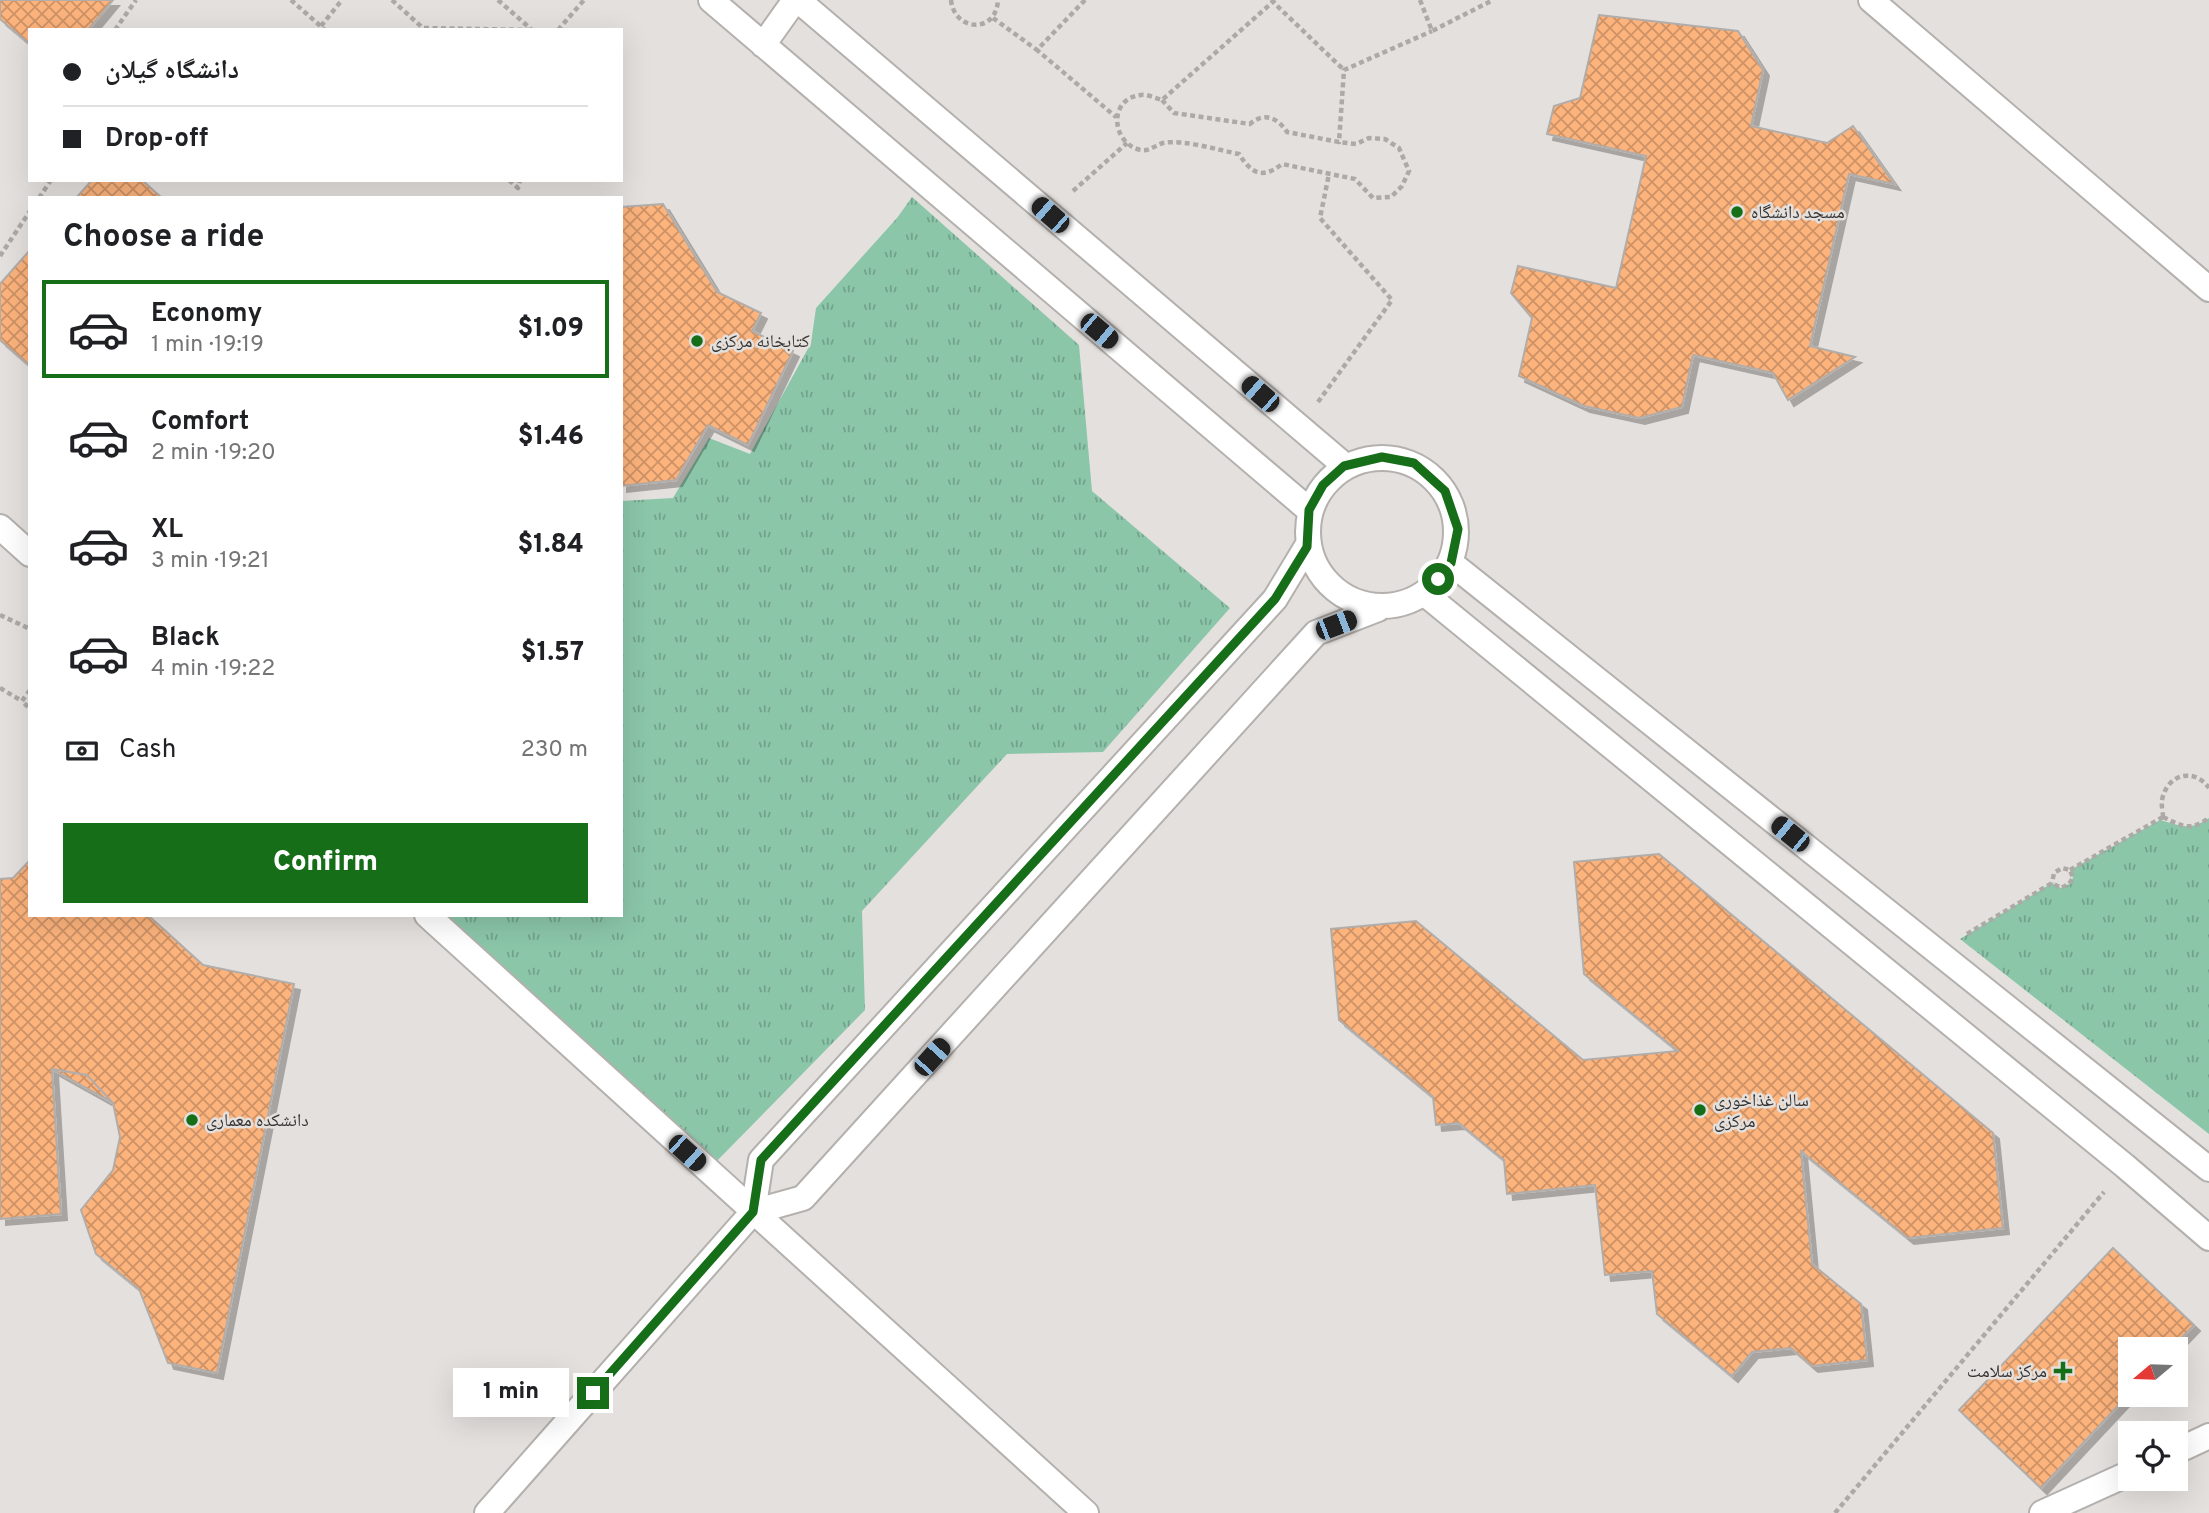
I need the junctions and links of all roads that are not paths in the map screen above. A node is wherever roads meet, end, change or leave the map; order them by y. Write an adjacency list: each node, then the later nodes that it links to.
1 (711, 0): 4 (lane)
2 (797, 0): 4 (lane); 6 (lane)
3 (1871, 0): 5 (lane)
4 (763, 46): 7 (lane)
5 (2209, 289)
6 (1344, 466): 7 (lane); 11 (lane)
7 (1309, 510): 9 (lane)
8 (0, 527): 10 (lane)
9 (1307, 547): 13 (lane); 16 (lane)
10 (28, 552)
11 (1451, 563): 12 (lane); 15 (lane)
12 (1426, 594): 13 (lane); 17 (lane)
13 (1378, 609): 16 (lane)
14 (429, 917): 16 (lane)
15 (2209, 1169)
16 (753, 1212): 21 (lane); 22 (lane)
17 (2209, 1238)
18 (2209, 1436): 19 (lane)
19 (2188, 1446)
20 (2118, 1478): 23 (lane)
21 (487, 1513)
22 (1086, 1513)
23 (2042, 1513)

